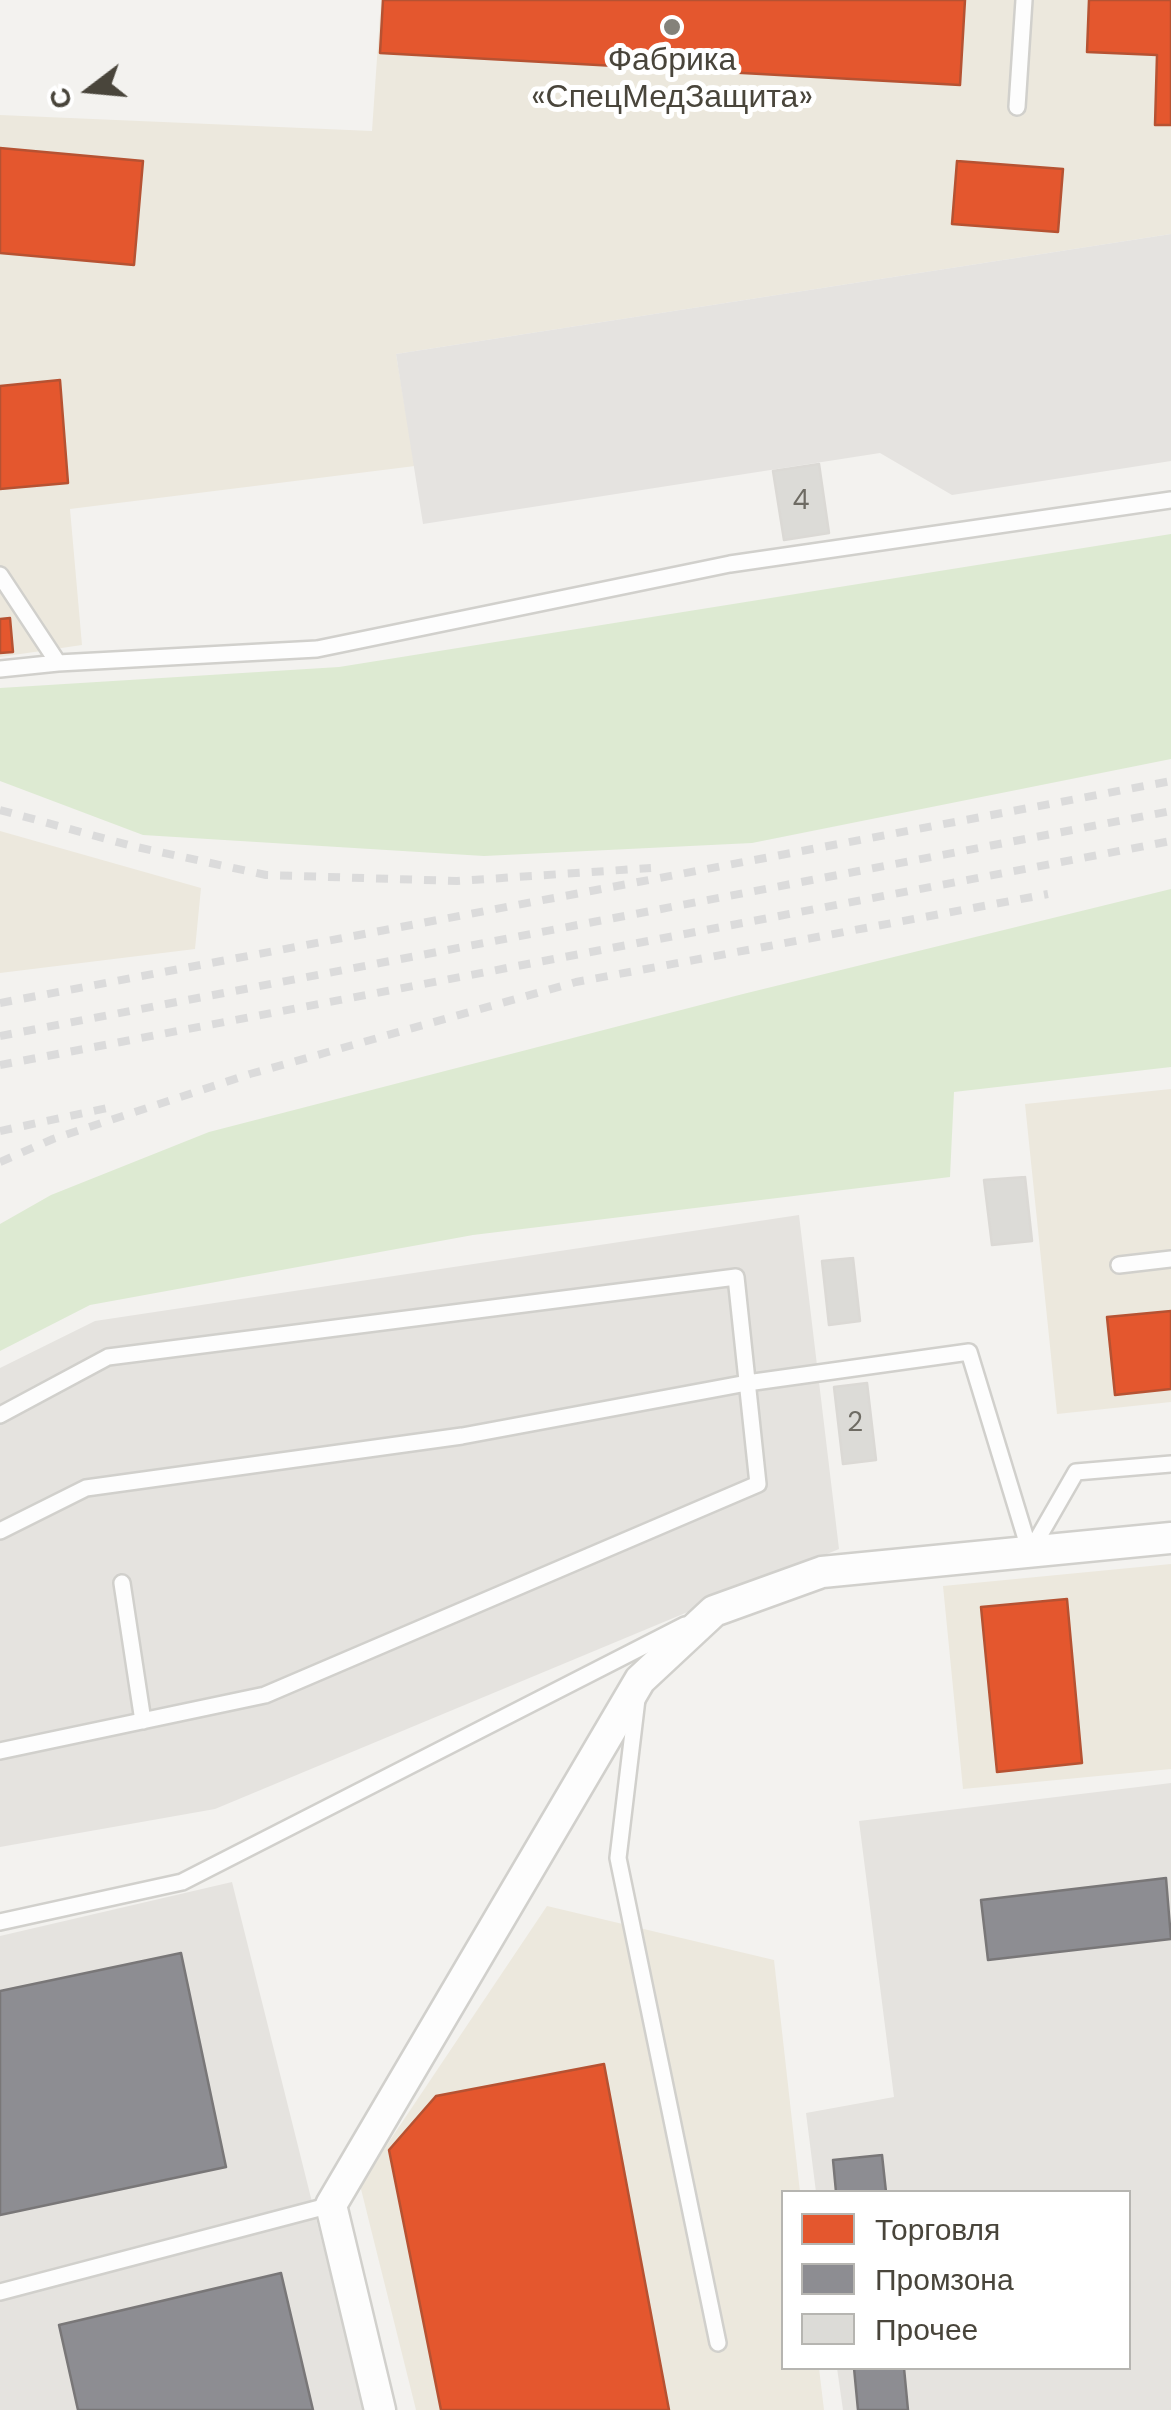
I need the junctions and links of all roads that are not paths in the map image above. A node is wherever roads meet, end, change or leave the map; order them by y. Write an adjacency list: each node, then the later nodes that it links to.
1 (1024, 0): 2 (lane)
2 (1017, 107)
3 (1171, 500): 5 (lane)
4 (0, 575): 5 (lane)
5 (58, 663): 6 (lane)
6 (0, 669)
7 (1171, 1260): 8 (lane)
8 (1119, 1265)
9 (747, 1383): 10 (lane); 12 (lane); 14 (lane); 18 (lane)
10 (0, 1415)
11 (1171, 1464): 14 (lane)
12 (0, 1531)
13 (1171, 1538): 14 (street)
14 (1030, 1552): 16 (street)
15 (122, 1583): 18 (lane)
16 (714, 1611): 17 (street); 20 (lane)
17 (640, 1680): 21 (street); 23 (lane)
18 (142, 1721): 19 (lane)
19 (0, 1751)
20 (0, 1922)
21 (331, 2205): 22 (lane); 24 (street)
22 (0, 2292)
23 (718, 2343)
24 (380, 2410)

